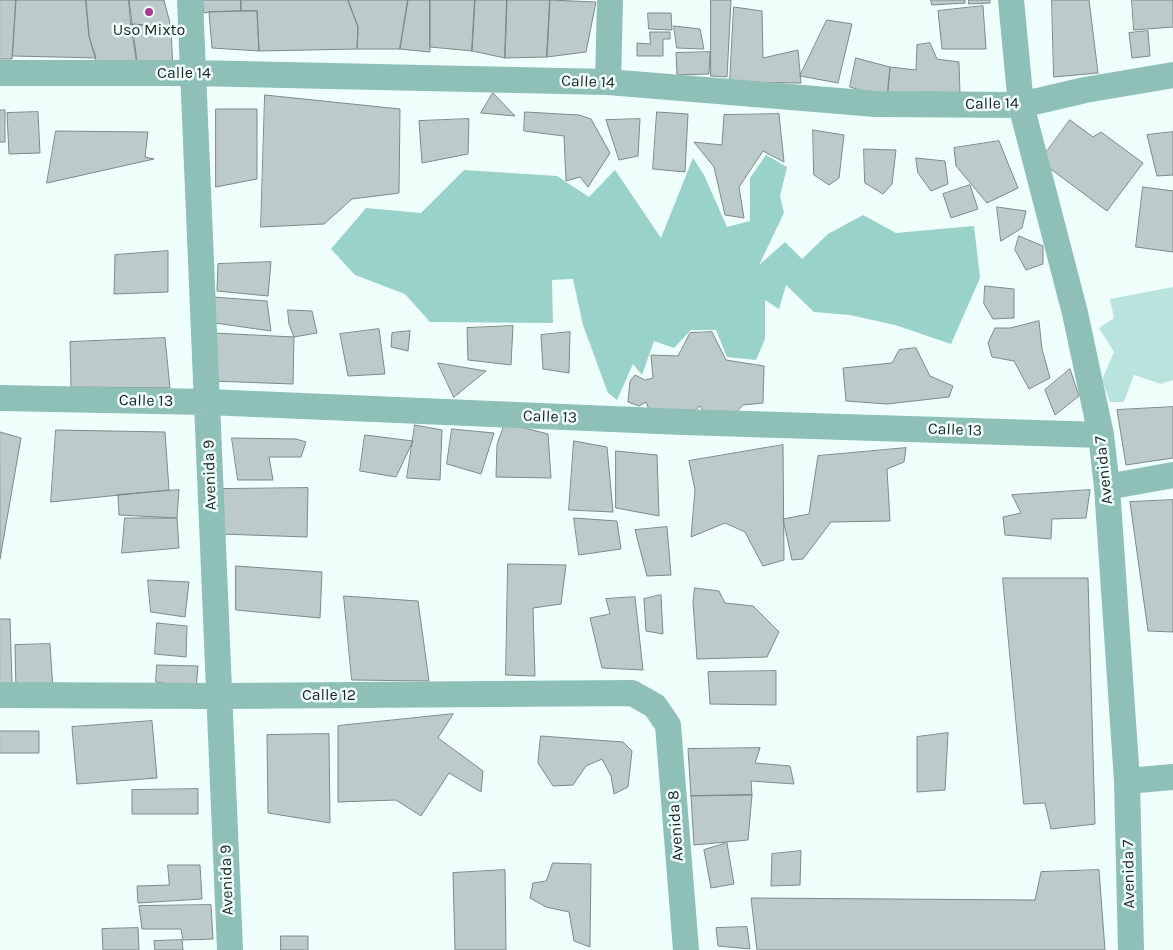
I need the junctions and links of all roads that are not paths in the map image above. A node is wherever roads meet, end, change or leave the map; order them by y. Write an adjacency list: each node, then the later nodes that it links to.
1 (190, 0): 5 (street, Avenida 9)
2 (610, 0): 7 (street)
3 (1011, 0): 8 (street, Avenida 7)
4 (0, 73): 5 (street, Calle 14)
5 (193, 73): 7 (street, Calle 14); 10 (street, Avenida 9)
6 (1173, 75): 8 (street, Calle 14)
7 (608, 82): 8 (street, Calle 14)
8 (1021, 105): 11 (street, Avenida 7)
9 (0, 398): 10 (street, Calle 13)
10 (207, 402): 11 (street, Calle 13); 15 (street, Avenida 9)
11 (1101, 435): 13 (street, Avenida 7)
12 (1173, 475): 13 (street)
13 (1107, 487): 18 (street, Avenida 7)
14 (0, 695): 15 (street, Calle 12)
15 (219, 696): 16 (street, Calle 12); 19 (street, Avenida 9)
16 (655, 706): 20 (street, Avenida 8)
17 (1173, 777): 18 (street)
18 (1127, 781): 21 (street, Avenida 7)
19 (230, 950)
20 (686, 950)
21 (1131, 950)

